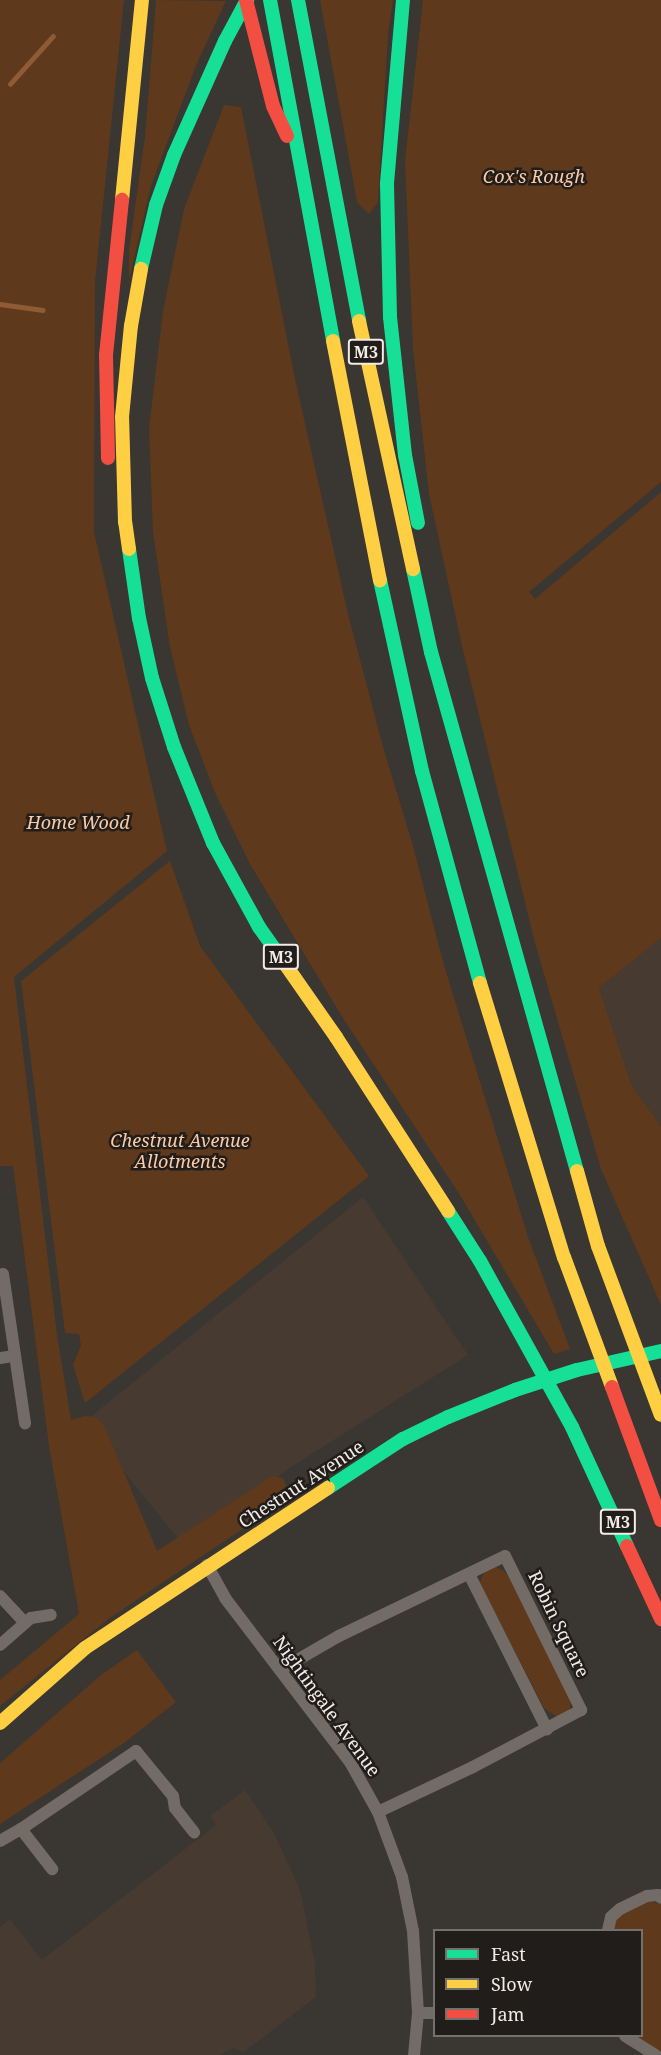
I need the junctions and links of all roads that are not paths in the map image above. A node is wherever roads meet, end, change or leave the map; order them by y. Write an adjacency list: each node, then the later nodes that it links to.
1 (142, 0): 7 (main road, M3)
2 (247, 0): 6 (main road, M3); 7 (main road, M3)
3 (298, 0): 8 (main road, M3)
4 (403, 0): 8 (main road, M3)
5 (271, 4): 6 (main road, M3)
6 (300, 164): 15 (main road, M3)
7 (125, 522): 20 (main road, M3)
8 (444, 703): 13 (main road, M3)
9 (3, 1274): 11 (street)
10 (661, 1351): 16 (main road, Chestnut Avenue)
11 (15, 1356): 12 (street); 14 (street)
12 (0, 1358)
13 (661, 1415)
14 (25, 1423)
15 (661, 1520)
16 (207, 1565): 23 (street, Nightingale Avenue); 24 (main road, Chestnut Avenue)
17 (469, 1574): 23 (street, Robin Square); 25 (street); 25 (street, Robin Square)
18 (0, 1596): 21 (street)
19 (51, 1615): 21 (street)
20 (661, 1619)
21 (24, 1622): 22 (street)
22 (0, 1645)
23 (280, 1670): 26 (street, Nightingale Avenue)
24 (0, 1723)
25 (547, 1729): 26 (street, Robin Square)
26 (378, 1812): 33 (street, Nightingale Avenue)
27 (21, 1829): 28 (street); 29 (street); 30 (street)
28 (194, 1832)
29 (0, 1840)
30 (52, 1869)
31 (661, 1898): 32 (street)
32 (608, 1929)
33 (418, 2013): 34 (street); 36 (street, Nightingale Avenue)
34 (433, 2013)
35 (628, 2037): 37 (street)
36 (414, 2055)
37 (655, 2055)

